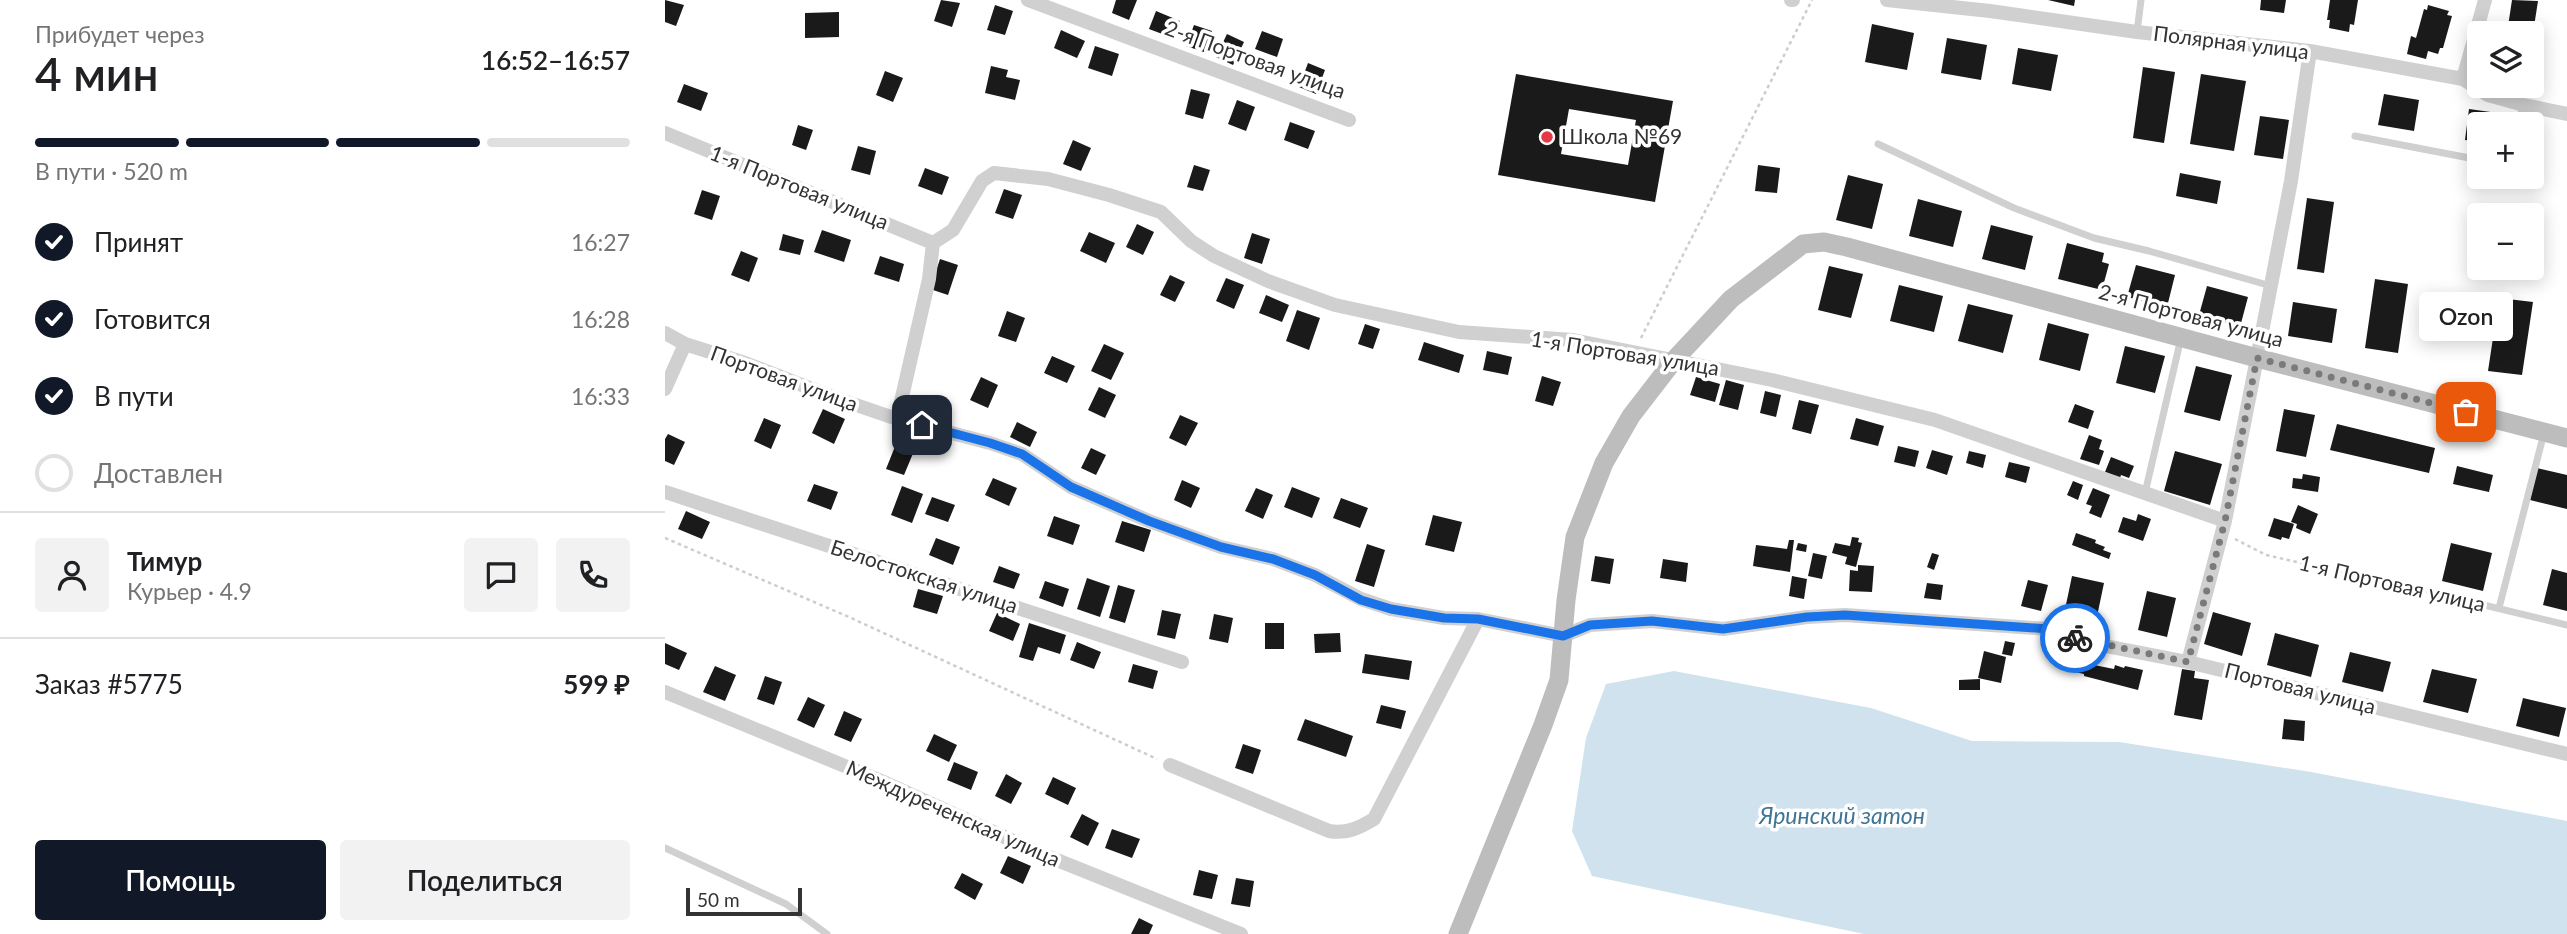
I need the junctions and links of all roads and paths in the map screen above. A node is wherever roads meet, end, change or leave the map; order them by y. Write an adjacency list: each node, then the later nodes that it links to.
1 (1028, 0): 12 (street, 2-я Портовая улица)
2 (1812, 0): 22 (path)
3 (1887, 0): 6 (street, Полярная улица)
4 (2141, 0): 6 (lane)
5 (2485, 0): 8 (street)
6 (2137, 32): 7 (street, Полярная улица)
7 (2309, 51): 8 (street, Полярная улица); 18 (street)
8 (2463, 79): 9 (street, Полярная улица)
9 (2524, 105): 10 (lane); 11 (street, Полярная улица)
10 (2521, 112)
11 (2567, 114)
12 (1349, 120)
13 (665, 133): 17 (street, 1-я Портовая улица)
14 (2355, 136): 16 (lane)
15 (1878, 144): 18 (lane)
16 (2467, 158)
17 (933, 243): 22 (street, 1-я Портовая улица); 26 (street)
18 (2271, 286): 23 (street)
19 (665, 333): 21 (street, Портовая улица)
20 (2181, 337): 23 (street, 2-я Портовая улица); 24 (street, 2-я Портовая улица); 30 (lane)
21 (685, 344): 25 (street); 26 (street, Портовая улица)
22 (1634, 352): 24 (street, 1-я Портовая улица)
23 (2257, 358): 27 (street, 2-я Портовая улица); 31 (street)
24 (1675, 359): 30 (street, 1-я Портовая улица); 37 (street)
25 (665, 389)
26 (897, 419): 35 (street, Портовая улица)
27 (2544, 432): 28 (street, 2-я Портовая улица); 34 (lane)
28 (2567, 438)
29 (665, 492): 38 (street, Белостокская улица)
30 (2145, 494): 31 (street, 1-я Портовая улица)
31 (2224, 525): 33 (path, 1-я Портовая улица); 39 (street)
32 (665, 538): 42 (path)
33 (2430, 592): 34 (lane, 1-я Портовая улица)
34 (2499, 608): 36 (lane, 1-я Портовая улица)
35 (1478, 619): 37 (street, Портовая улица); 42 (street)
36 (2567, 625)
37 (1563, 636): 39 (street, Портовая улица); 46 (street)
38 (1182, 662)
39 (2188, 662): 41 (street, Портовая улица)
40 (665, 692): 45 (street, Междуреченская улица)
41 (2567, 754)
42 (1170, 765)
43 (665, 848): 44 (lane)
44 (827, 934)
45 (1241, 934)
46 (1458, 934)

